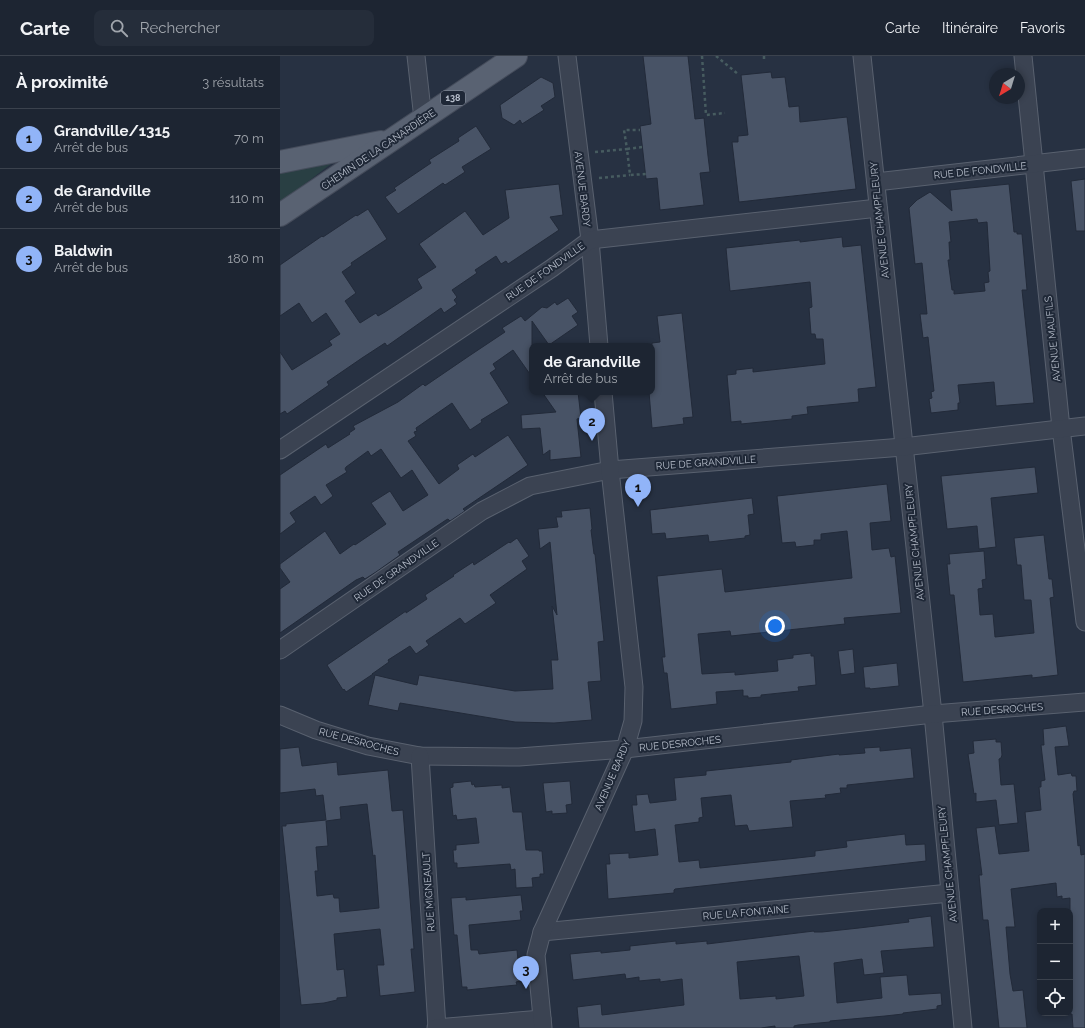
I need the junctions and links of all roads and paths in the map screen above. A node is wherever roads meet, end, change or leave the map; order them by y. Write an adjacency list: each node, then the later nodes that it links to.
1 (416, 56): 10 (street)
2 (516, 56): 10 (main road, CHEMIN DE LA CANARDIÈRE / 138)
3 (567, 56): 15 (street, AVENUE BARDY)
4 (702, 56): 9 (path)
5 (716, 56): 8 (path)
6 (862, 56): 22 (street, AVENUE CHAMPFLEURY)
7 (1023, 56): 18 (street, AVENUE MAUFILS)
8 (738, 74)
9 (724, 113)
10 (423, 119): 12 (main road, CHEMIN DE LA CANARDIÈRE / 138)
11 (640, 130): 14 (path)
12 (390, 140): 17 (main road, 138); 24 (main road, CHEMIN DE LA CANARDIÈRE / 138)
13 (642, 147): 14 (path)
14 (627, 149): 15 (path); 20 (path)
15 (579, 154): 21 (street, AVENUE BARDY)
16 (1085, 158): 18 (street, RUE DE FONDVILLE)
17 (280, 162)
18 (1034, 164): 22 (street, RUE DE FONDVILLE); 29 (street, AVENUE MAUFILS)
19 (646, 174): 20 (path)
20 (630, 175): 21 (path)
21 (582, 180): 25 (street, AVENUE BARDY)
22 (876, 182): 23 (street, AVENUE CHAMPFLEURY)
23 (878, 208): 25 (street, RUE DE FONDVILLE); 30 (street, AVENUE CHAMPFLEURY)
24 (280, 215)
25 (590, 240): 26 (street, AVENUE BARDY); 31 (street, RUE DE FONDVILLE)
26 (599, 343)
27 (603, 395): 32 (street, AVENUE BARDY)
28 (1085, 426): 29 (street, RUE DE GRANDVILLE)
29 (1061, 428): 30 (street, RUE DE GRANDVILLE); 33 (street, AVENUE MAUFILS)
30 (904, 447): 32 (street, RUE DE GRANDVILLE); 36 (street, AVENUE CHAMPFLEURY)
31 (280, 450)
32 (610, 470): 34 (street, RUE DE GRANDVILLE); 38 (street, AVENUE BARDY)
33 (1085, 622)
34 (280, 650)
35 (1085, 702): 36 (street, RUE DESROCHES)
36 (933, 714): 38 (street, RUE DESROCHES); 40 (street, AVENUE CHAMPFLEURY)
37 (280, 715): 39 (street, RUE DESROCHES)
38 (625, 749): 39 (street, RUE DESROCHES); 41 (street, AVENUE BARDY)
39 (420, 756): 43 (street, RUE MIGNEAULT)
40 (950, 893): 41 (street, RUE LA FONTAINE); 44 (street, AVENUE CHAMPFLEURY)
41 (542, 932): 42 (street, AVENUE BARDY)
42 (543, 1024): 43 (street)
43 (436, 1028)
44 (963, 1028)

